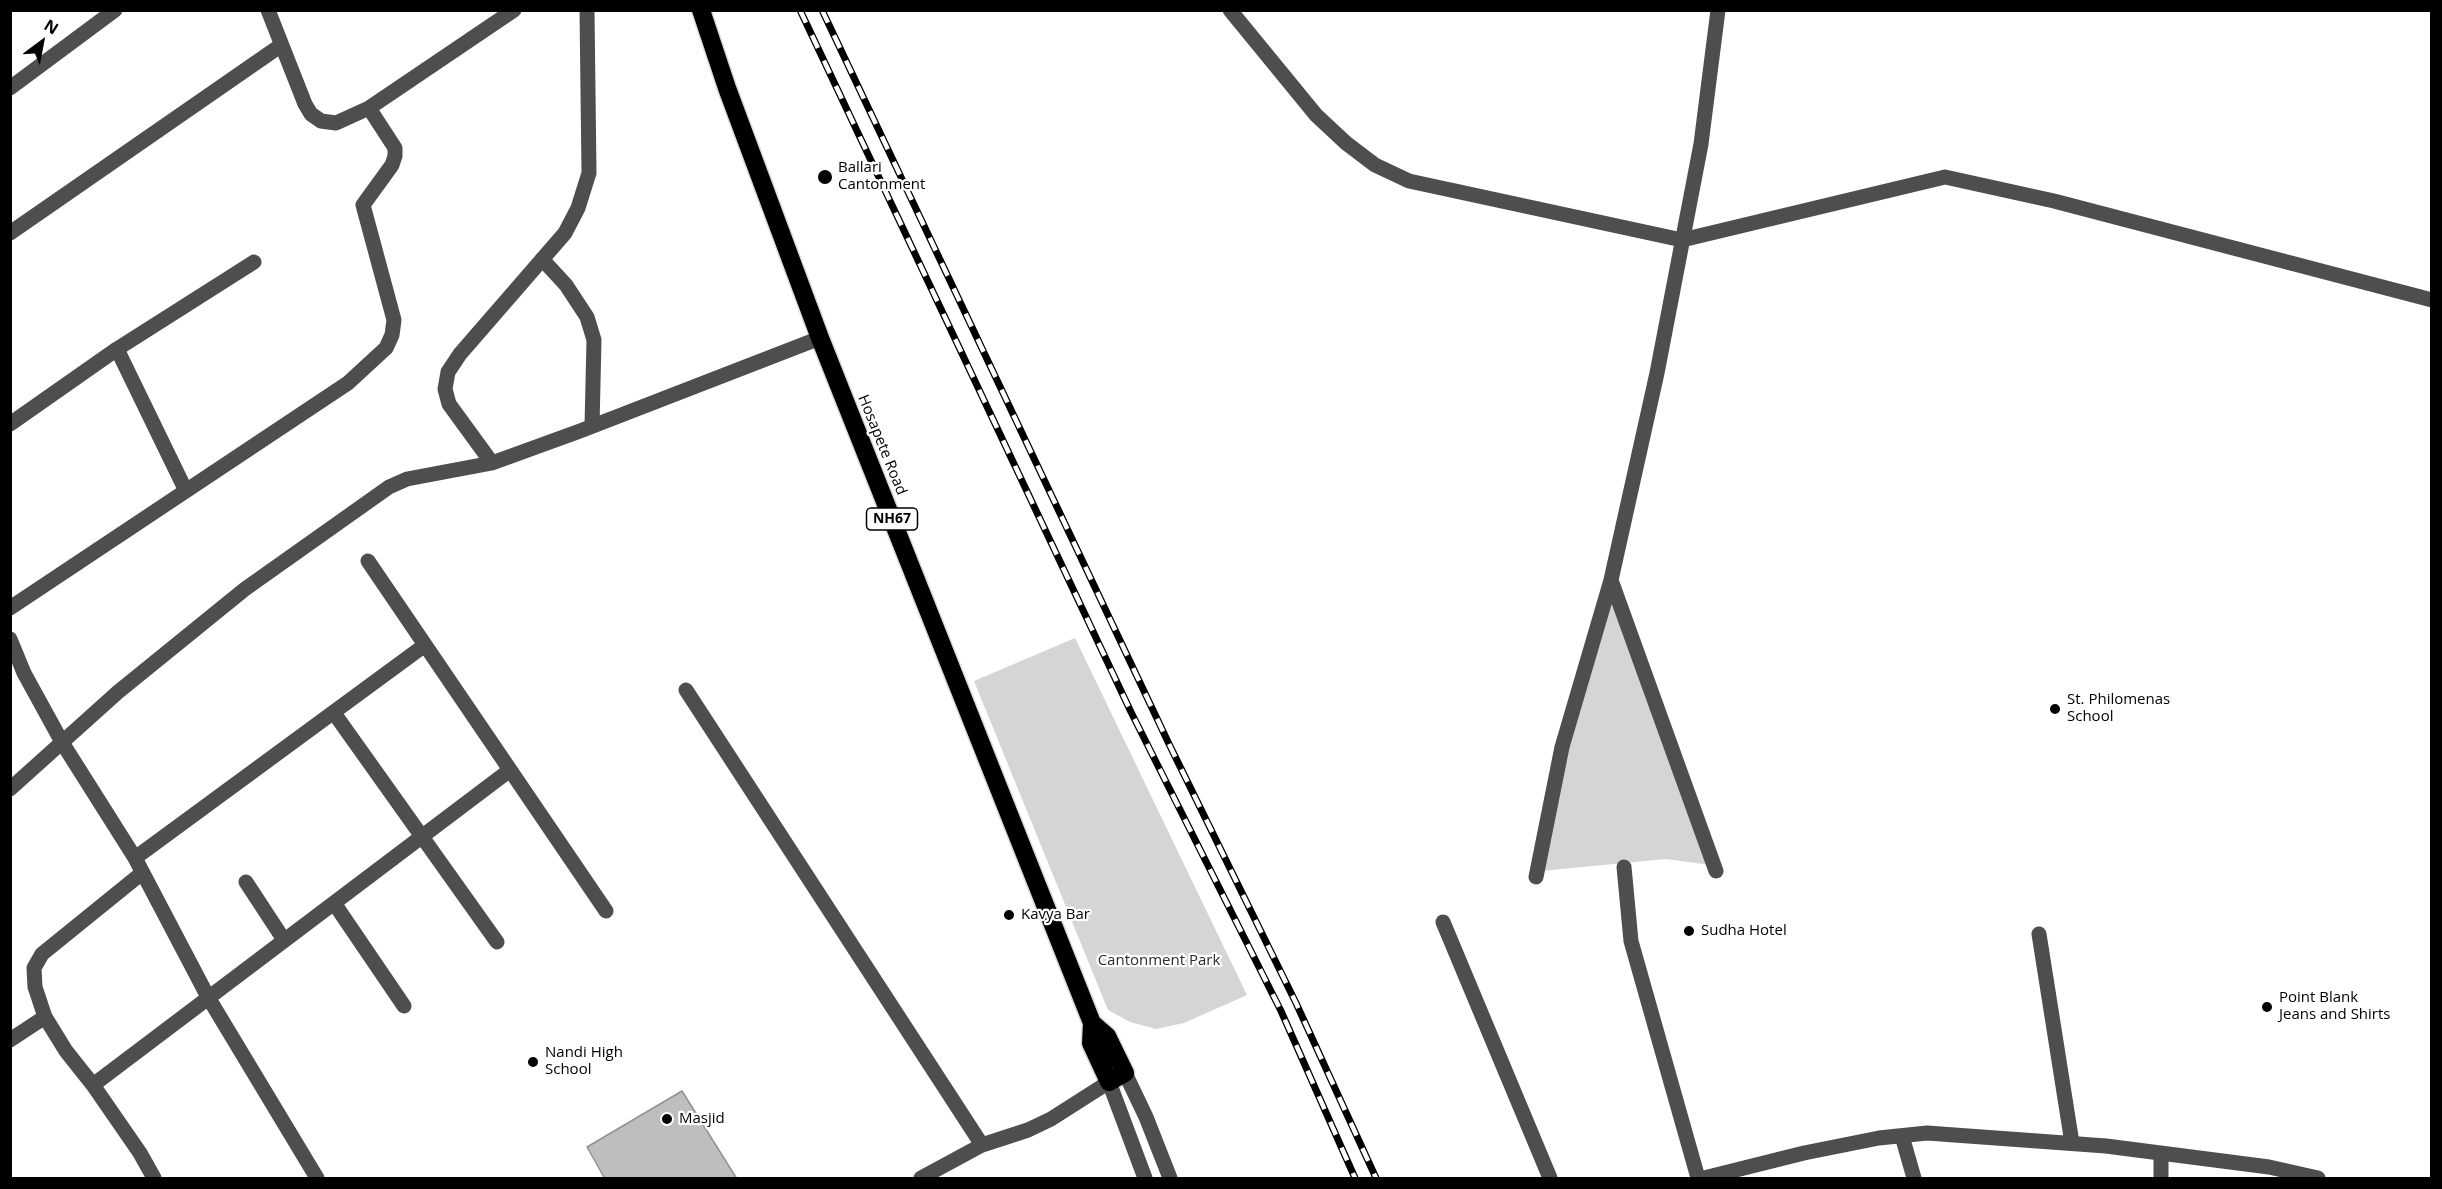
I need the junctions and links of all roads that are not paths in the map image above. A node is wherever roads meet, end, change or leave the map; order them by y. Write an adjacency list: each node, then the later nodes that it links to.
1 (115, 10): 9 (street)
2 (268, 10): 8 (street)
3 (514, 10): 10 (street)
4 (587, 10): 13 (street)
5 (701, 10): 16 (highway, Hosapete Road / NH67)
6 (1230, 10): 12 (street)
7 (1718, 10): 12 (street)
8 (280, 46): 10 (street); 11 (street)
9 (10, 88)
10 (369, 108): 21 (street)
11 (10, 233)
12 (1682, 240): 15 (street); 23 (street)
13 (542, 259): 19 (street); 20 (street)
14 (255, 262): 17 (street)
15 (2432, 300)
16 (820, 338): 19 (street); 48 (highway, Hosapete Road / NH67)
17 (117, 349): 18 (street); 21 (street)
18 (10, 424)
19 (592, 426): 20 (street)
20 (492, 463): 29 (street)
21 (186, 491): 24 (street)
22 (368, 561): 26 (street)
23 (1611, 580): 35 (street); 37 (street)
24 (10, 608)
25 (10, 639): 29 (street)
26 (425, 645): 28 (street); 30 (street)
27 (686, 690): 55 (street)
28 (334, 713): 32 (street); 33 (street)
29 (63, 744): 31 (street); 33 (street)
30 (510, 770): 32 (street); 40 (street)
31 (10, 789)
32 (422, 836): 39 (street); 44 (street)
33 (135, 858): 36 (street)
34 (1624, 867): 64 (street)
35 (1716, 871)
36 (142, 873): 45 (street); 47 (street)
37 (1536, 877)
38 (246, 882): 43 (street)
39 (334, 903): 43 (street); 46 (street)
40 (606, 911)
41 (1443, 922): 63 (street)
42 (2039, 934): 54 (street)
43 (284, 940): 45 (street)
44 (497, 942)
45 (208, 998): 52 (street); 59 (street)
46 (404, 1006)
47 (45, 1017): 49 (street); 52 (street)
48 (1092, 1023): 50 (highway, Hosapete Road / NH67); 51 (highway, Hosapete Road / NH67)
49 (10, 1040)
50 (1125, 1073): 51 (highway); 62 (street)
51 (1109, 1082): 55 (street); 61 (street)
52 (93, 1085): 58 (street)
53 (1902, 1136): 54 (street); 65 (street); 66 (street)
54 (2072, 1143): 56 (street)
55 (982, 1145): 60 (street)
56 (2161, 1155): 57 (street); 67 (street)
57 (2294, 1176): 68 (street)
58 (154, 1179)
59 (317, 1179)
60 (921, 1179)
61 (1145, 1179)
62 (1170, 1179)
63 (1550, 1179)
64 (1698, 1179)
65 (1704, 1179)
66 (1914, 1179)
67 (2161, 1179)
68 (2318, 1179)

